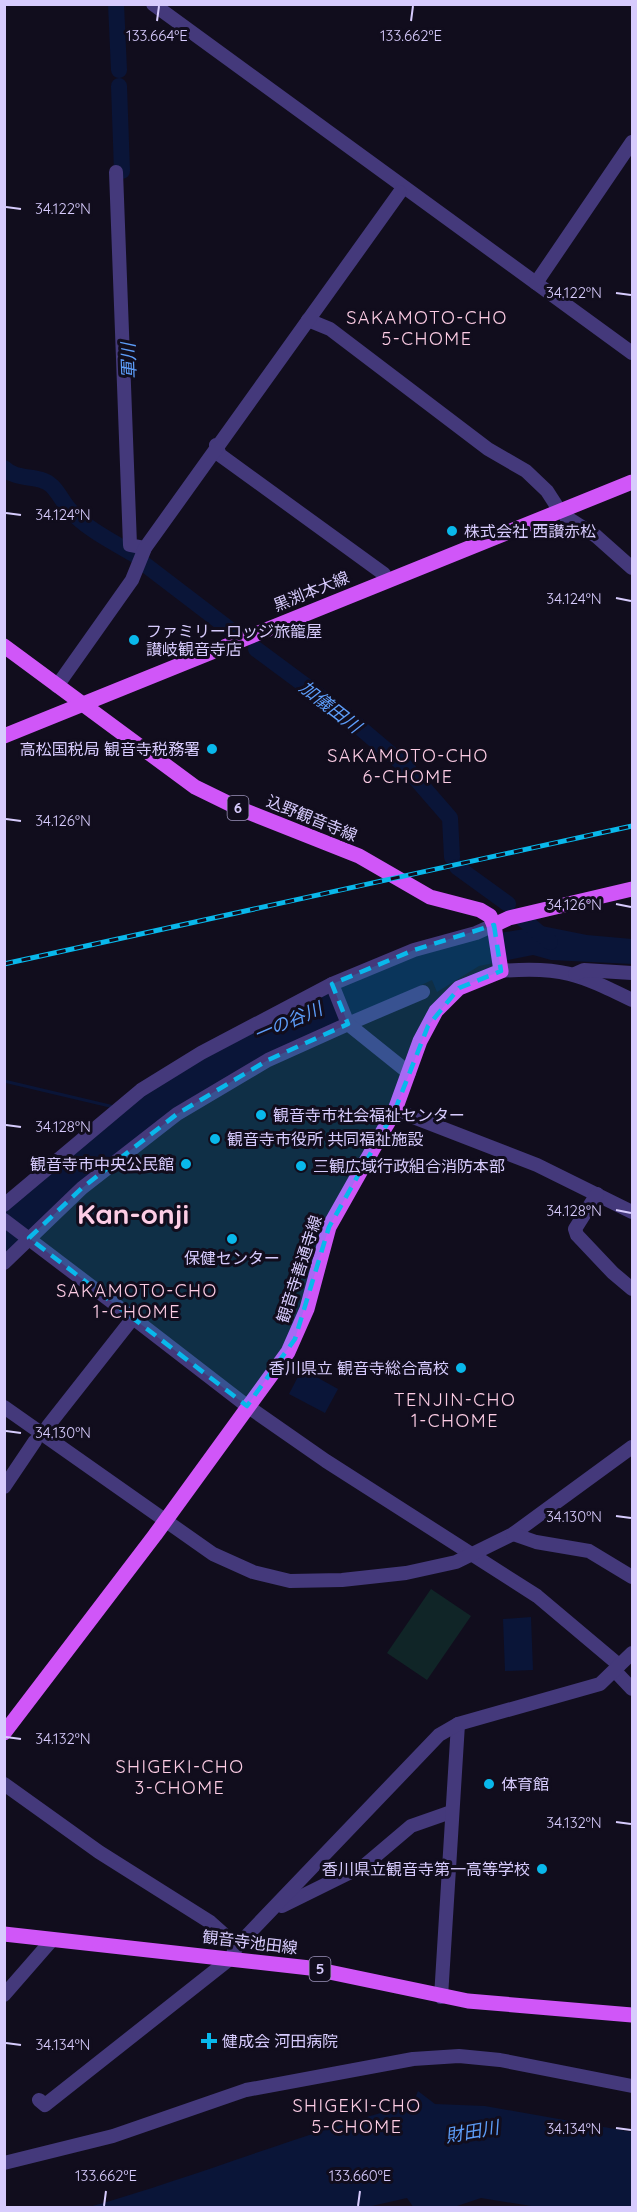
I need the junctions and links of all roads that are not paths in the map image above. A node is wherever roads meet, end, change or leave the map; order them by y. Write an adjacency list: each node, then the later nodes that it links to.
1 (153, 4): 5 (street)
2 (633, 142): 5 (street)
3 (116, 172): 12 (street)
4 (400, 192): 6 (street)
5 (536, 283): 7 (street)
6 (308, 320): 8 (street); 10 (street)
7 (633, 353)
8 (216, 445): 12 (street); 14 (street)
9 (633, 482): 17 (main road, 黒渕本大線)
10 (556, 505)
11 (566, 517): 13 (street)
12 (145, 548): 16 (street)
13 (633, 568)
14 (384, 574)
15 (4, 646): 16 (main road, 込野観音寺線 / 6)
16 (57, 686): 17 (main road, 込野観音寺線 / 6)
17 (83, 703): 18 (main road, 黒渕本大線); 20 (main road, 込野観音寺線 / 6)
18 (4, 736)
19 (633, 890): 20 (main road)
20 (495, 928): 21 (main road); 24 (street)
21 (501, 967): 23 (street); 28 (main road, 観音寺善通寺線)
22 (633, 973): 23 (street)
23 (574, 974): 26 (street)
24 (332, 984): 27 (street); 31 (street)
25 (423, 992): 27 (street)
26 (633, 1000)
27 (348, 1024): 28 (street); 34 (street)
28 (409, 1073): 29 (main road, 観音寺善通寺線)
29 (395, 1110): 30 (street); 38 (main road, 観音寺善通寺線)
30 (597, 1194): 32 (street); 36 (street)
31 (4, 1205)
32 (633, 1212)
33 (4, 1220): 34 (street)
34 (29, 1238): 35 (street); 37 (street)
35 (4, 1263)
36 (633, 1289)
37 (133, 1318): 38 (street); 40 (street)
38 (247, 1406): 44 (main road, 観音寺善通寺線); 46 (street)
39 (4, 1407): 44 (street)
40 (48, 1426)
41 (35, 1441): 43 (street)
42 (633, 1447): 45 (street)
43 (4, 1487)
44 (165, 1521): 46 (street); 52 (main road, 観音寺善通寺線)
45 (513, 1534): 46 (street); 47 (street)
46 (474, 1555): 49 (street)
47 (633, 1577)
48 (633, 1653): 49 (street)
49 (617, 1668): 50 (street); 51 (street)
50 (633, 1689)
51 (458, 1724): 54 (street); 55 (street)
52 (4, 1733)
53 (4, 1784): 58 (street)
54 (451, 1812): 55 (street); 60 (street)
55 (275, 1909): 58 (street)
56 (4, 1934): 57 (main road, 観音寺池田線 / 5)
57 (52, 1940): 58 (main road, 観音寺池田線 / 5); 59 (street)
58 (234, 1952): 60 (main road, 観音寺池田線 / 5); 63 (street)
59 (4, 1995)
60 (441, 1997): 61 (main road, 観音寺池田線 / 5)
61 (633, 2015)
62 (633, 2085): 64 (street)
63 (39, 2100)
64 (4, 2163)

